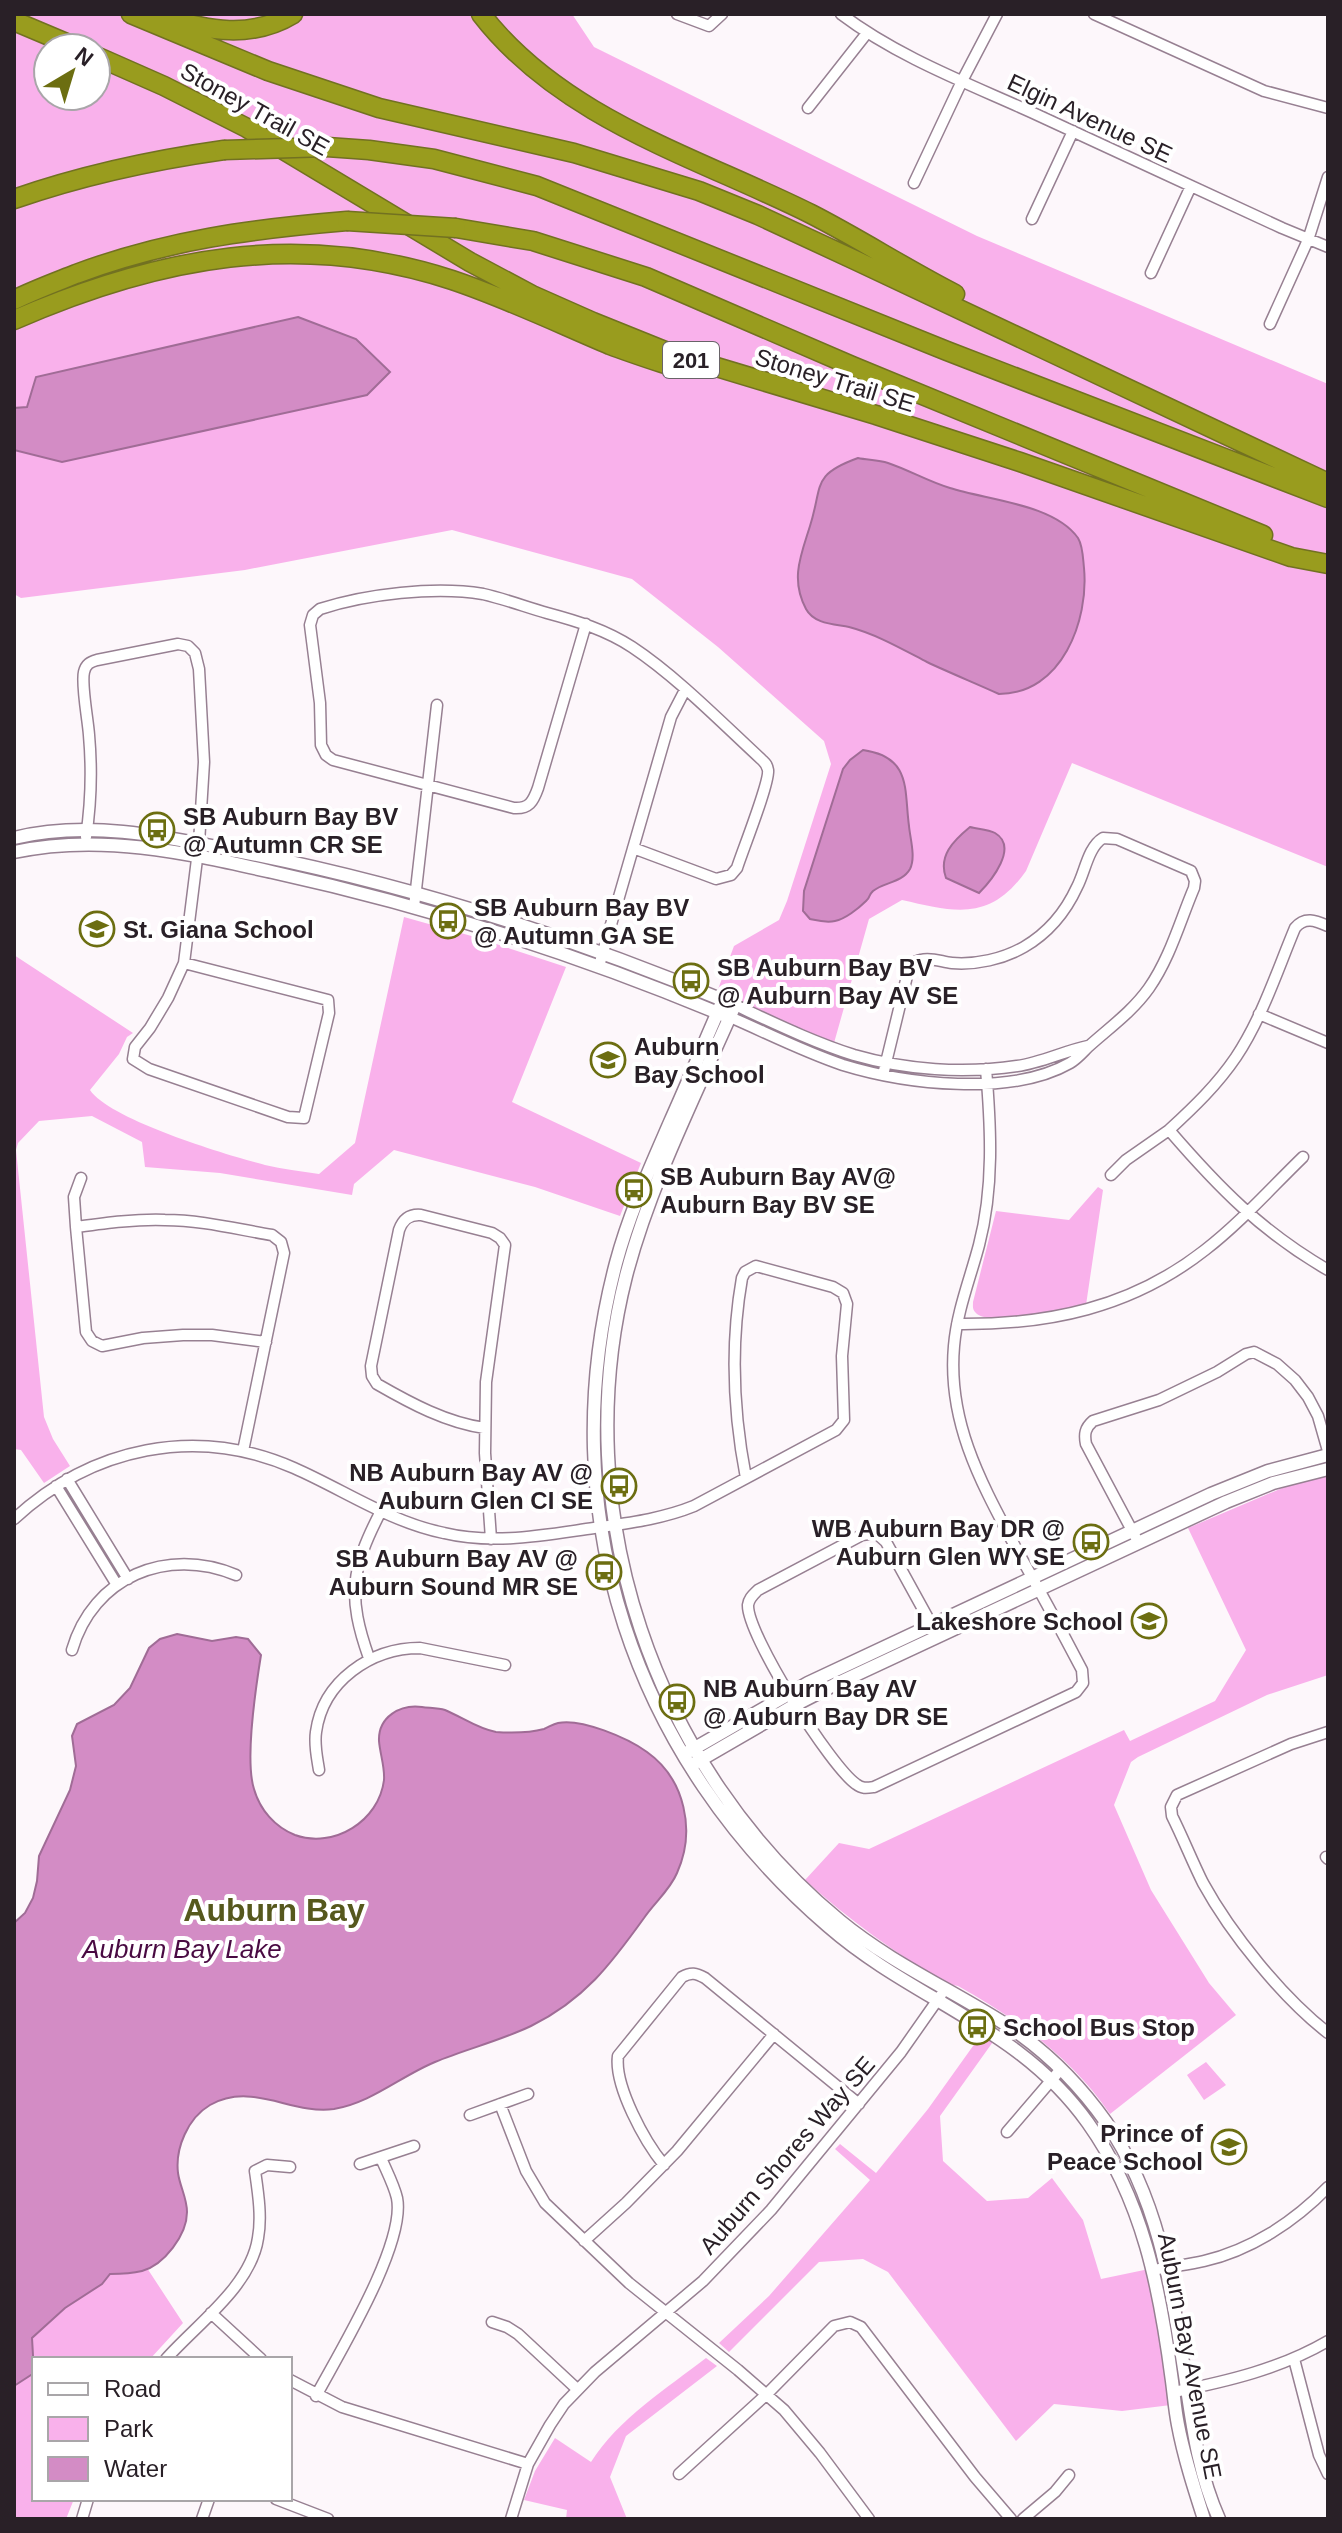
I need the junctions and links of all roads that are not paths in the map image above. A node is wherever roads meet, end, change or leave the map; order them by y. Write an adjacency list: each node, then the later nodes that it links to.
1 (131, 14): 29 (highway, Stoney Trail SE)
2 (155, 14): 3 (highway)
3 (293, 14)
4 (481, 14): 29 (highway)
5 (677, 14): 6 (street)
6 (722, 14)
7 (841, 14): 12 (street, Elgin Avenue SE)
8 (997, 14): 14 (street)
9 (1094, 14): 16 (street)
10 (17, 22): 11 (highway)
11 (40, 32)
12 (867, 33): 14 (street, Elgin Avenue SE); 15 (street)
13 (112, 63): 30 (highway, Stoney Trail SE / 201)
14 (962, 81): 17 (street, Elgin Avenue SE); 19 (street)
15 (808, 108)
16 (1328, 108)
17 (1073, 131): 20 (street, Elgin Avenue SE); 22 (street)
18 (1328, 177): 23 (street)
19 (914, 183)
20 (1191, 186): 23 (street, Elgin Avenue SE); 25 (street)
21 (14, 199): 32 (highway, bridge)
22 (1032, 219)
23 (1308, 240): 24 (street, Elgin Avenue SE); 28 (street)
24 (1328, 247)
25 (1151, 273)
26 (14, 300): 33 (highway, bridge)
27 (14, 320): 30 (highway)
28 (1270, 324)
29 (1097, 373): 31 (highway, Stoney Trail SE)
30 (912, 428): 33 (highway, Stoney Trail SE / 201)
31 (1328, 483)
32 (1328, 498)
33 (1328, 564)
34 (586, 624): 35 (street); 37 (street); 37 (street)
35 (685, 690): 40 (street); 40 (street)
36 (437, 705): 37 (street)
37 (428, 784): 43 (street)
38 (86, 837): 39 (street); 41 (street); 41 (street); 42 (street)
39 (14, 838)
40 (633, 848): 45 (street)
41 (198, 850): 43 (street); 46 (street)
42 (14, 852)
43 (415, 900): 45 (street)
44 (1328, 926): 48 (street)
45 (601, 959): 47 (street)
46 (184, 963): 46 (street)
47 (726, 1009): 51 (street); 53 (street); 73 (street, Auburn Bay Avenue SE)
48 (1259, 1014): 49 (street); 55 (street)
49 (1328, 1043)
50 (1090, 1045): 51 (street); 52 (street); 54 (street)
51 (885, 1062): 52 (street); 53 (street)
52 (986, 1069): 54 (street)
53 (883, 1075): 54 (street)
54 (988, 1082): 62 (street)
55 (1169, 1130): 57 (street); 59 (street)
56 (1303, 1157): 59 (street)
57 (1111, 1175)
58 (81, 1178): 60 (street)
59 (1246, 1212): 61 (street); 62 (street)
60 (76, 1227): 63 (street); 63 (street)
61 (1328, 1270)
62 (957, 1324): 78 (street)
63 (266, 1342): 65 (street)
64 (485, 1428): 64 (street); 75 (street)
65 (243, 1451): 69 (street); 71 (street)
66 (1328, 1453): 74 (street); 74 (street)
67 (1328, 1469): 74 (street)
68 (746, 1478): 68 (street); 73 (street)
69 (67, 1479): 70 (street); 77 (street)
70 (56, 1486): 72 (street); 79 (street)
71 (381, 1511): 75 (street); 82 (street)
72 (14, 1519)
73 (608, 1526): 75 (street); 86 (street, Auburn Bay Avenue SE)
74 (1136, 1537): 78 (street)
75 (491, 1539)
76 (236, 1575): 77 (street)
77 (128, 1579): 79 (street)
78 (1036, 1584): 80 (street); 84 (street)
79 (117, 1585): 81 (street)
80 (934, 1630): 84 (street); 84 (street)
81 (72, 1650)
82 (369, 1658): 83 (street); 87 (street)
83 (505, 1665)
84 (791, 1699): 86 (street)
85 (1328, 1732): 89 (street)
86 (691, 1758): 88 (street, Auburn Bay Avenue SE)
87 (319, 1770)
88 (941, 1995): 91 (street, Auburn Bay Avenue SE); 92 (street, Auburn Bay Avenue SE); 95 (street, Auburn Shores Way SE)
89 (1328, 2033)
90 (774, 2034): 95 (street); 101 (street); 101 (street)
91 (1061, 2069): 92 (street); 105 (street, Auburn Bay Avenue SE)
92 (1052, 2080): 97 (street); 106 (street, Auburn Bay Avenue SE)
93 (528, 2094): 94 (street)
94 (500, 2104): 96 (street); 104 (street)
95 (859, 2104): 108 (street, Auburn Shores Way SE)
96 (470, 2115)
97 (1007, 2132)
98 (414, 2146): 99 (street)
99 (381, 2158): 100 (street); 118 (street)
100 (360, 2164)
101 (664, 2165): 104 (street)
102 (290, 2167): 107 (street)
103 (1328, 2187): 105 (street)
104 (584, 2241): 108 (street)
105 (1168, 2267): 106 (street); 116 (street, Auburn Bay Avenue SE)
106 (1154, 2270): 116 (street, Auburn Bay Avenue SE)
107 (211, 2313): 111 (street); 112 (street)
108 (666, 2314): 115 (street, Auburn Shores Way SE); 117 (street)
109 (492, 2322): 115 (street)
110 (1328, 2341): 113 (street)
111 (168, 2357)
112 (259, 2357)
113 (1294, 2359): 116 (street); 121 (street)
114 (292, 2381): 118 (street)
115 (577, 2389): 119 (street, Auburn Shores Way SE)
116 (1180, 2390): 129 (street, Auburn Bay Avenue SE); 130 (street, Auburn Bay Avenue SE)
117 (767, 2394): 120 (street); 126 (street); 127 (street)
118 (316, 2396): 119 (street)
119 (528, 2464): 125 (street, Auburn Shores Way SE)
120 (679, 2474)
121 (1328, 2474)
122 (1069, 2475): 128 (street)
123 (281, 2501): 124 (street)
124 (328, 2519)
125 (511, 2519)
126 (869, 2519)
127 (1011, 2519)
128 (1023, 2519)
129 (1204, 2519)
130 (1219, 2519)

